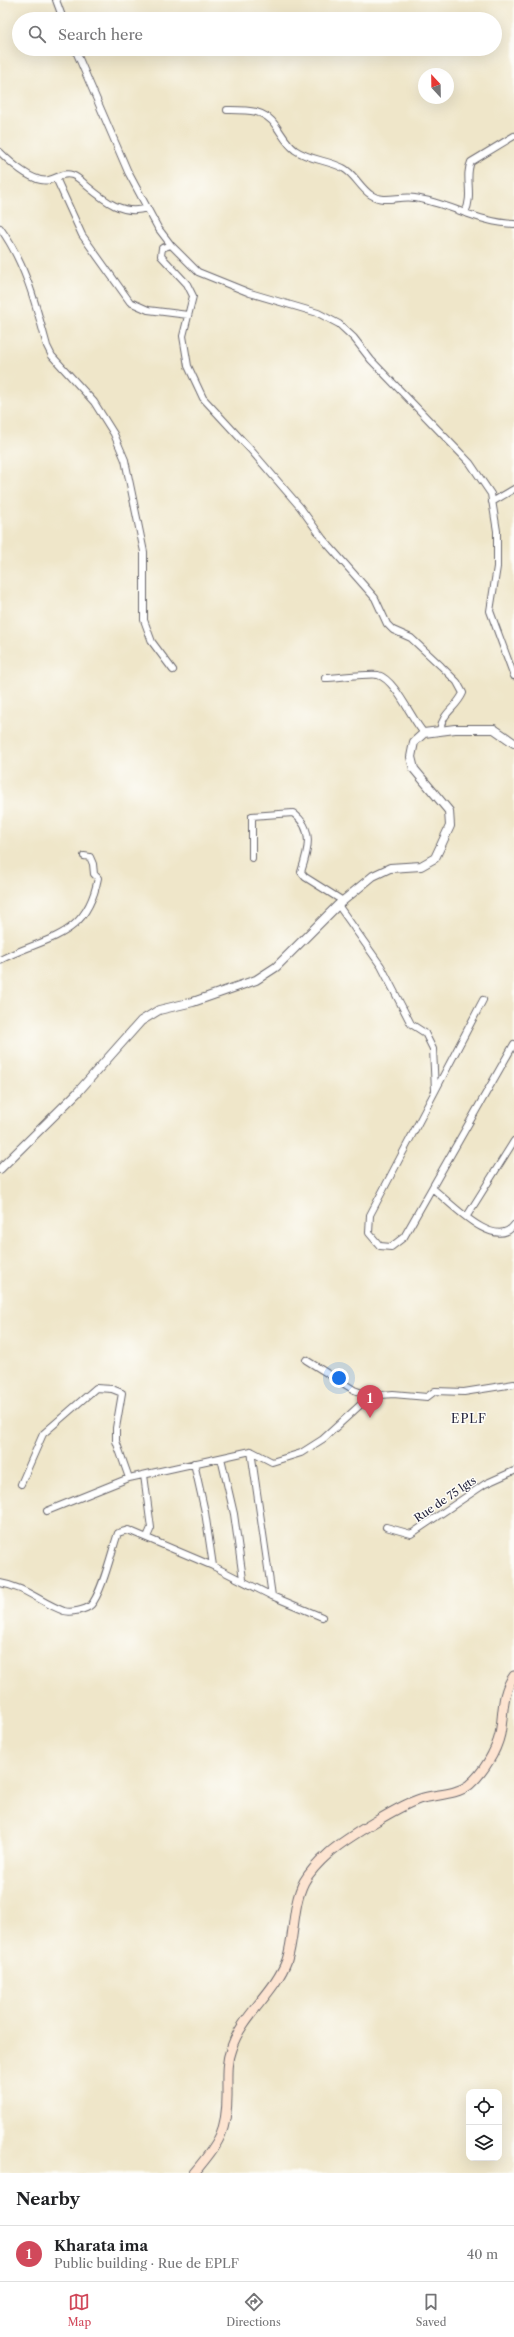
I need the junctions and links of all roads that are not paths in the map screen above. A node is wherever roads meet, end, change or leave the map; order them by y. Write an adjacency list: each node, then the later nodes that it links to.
1 (56, 0): 2 (street)
2 (60, 12)
3 (78, 56): 8 (street)
4 (227, 110): 9 (street)
5 (514, 136): 9 (street)
6 (0, 152): 7 (street)
7 (56, 178): 8 (street); 13 (street)
8 (147, 208): 12 (street)
9 (465, 213): 10 (street)
10 (514, 224)
11 (0, 228): 16 (street)
12 (171, 245): 13 (street); 15 (street)
13 (188, 315): 19 (street)
14 (514, 489): 15 (street)
15 (492, 502): 17 (street)
16 (173, 670)
17 (514, 676)
18 (325, 678): 20 (street)
19 (445, 730): 20 (street); 21 (street)
20 (424, 733): 24 (street)
21 (514, 743)
22 (84, 856): 25 (street)
23 (252, 858): 24 (street)
24 (340, 903): 28 (street); 30 (street)
25 (0, 960)
26 (483, 1000): 28 (street)
27 (514, 1044): 31 (street)
28 (434, 1091): 31 (street)
29 (514, 1140): 32 (street)
30 (0, 1169)
31 (432, 1188): 32 (street)
32 (467, 1216): 33 (street)
33 (514, 1225)
34 (306, 1360): 36 (street)
35 (514, 1384): 36 (street)
36 (370, 1396): 37 (street)
37 (251, 1451): 38 (street); 50 (street)
38 (221, 1458): 39 (street); 48 (street)
39 (194, 1464): 41 (street); 47 (street)
40 (514, 1471): 45 (street, Rue de 75 lgts)
41 (144, 1475): 42 (street); 46 (street)
42 (129, 1478): 43 (street); 44 (street)
43 (21, 1484)
44 (47, 1511)
45 (386, 1527)
46 (147, 1537): 47 (street); 49 (street)
47 (213, 1566): 48 (street)
48 (243, 1580): 50 (street)
49 (0, 1582)
50 (272, 1596): 51 (street)
51 (322, 1617)
52 (514, 1676): 53 (main road)
53 (194, 2173)

